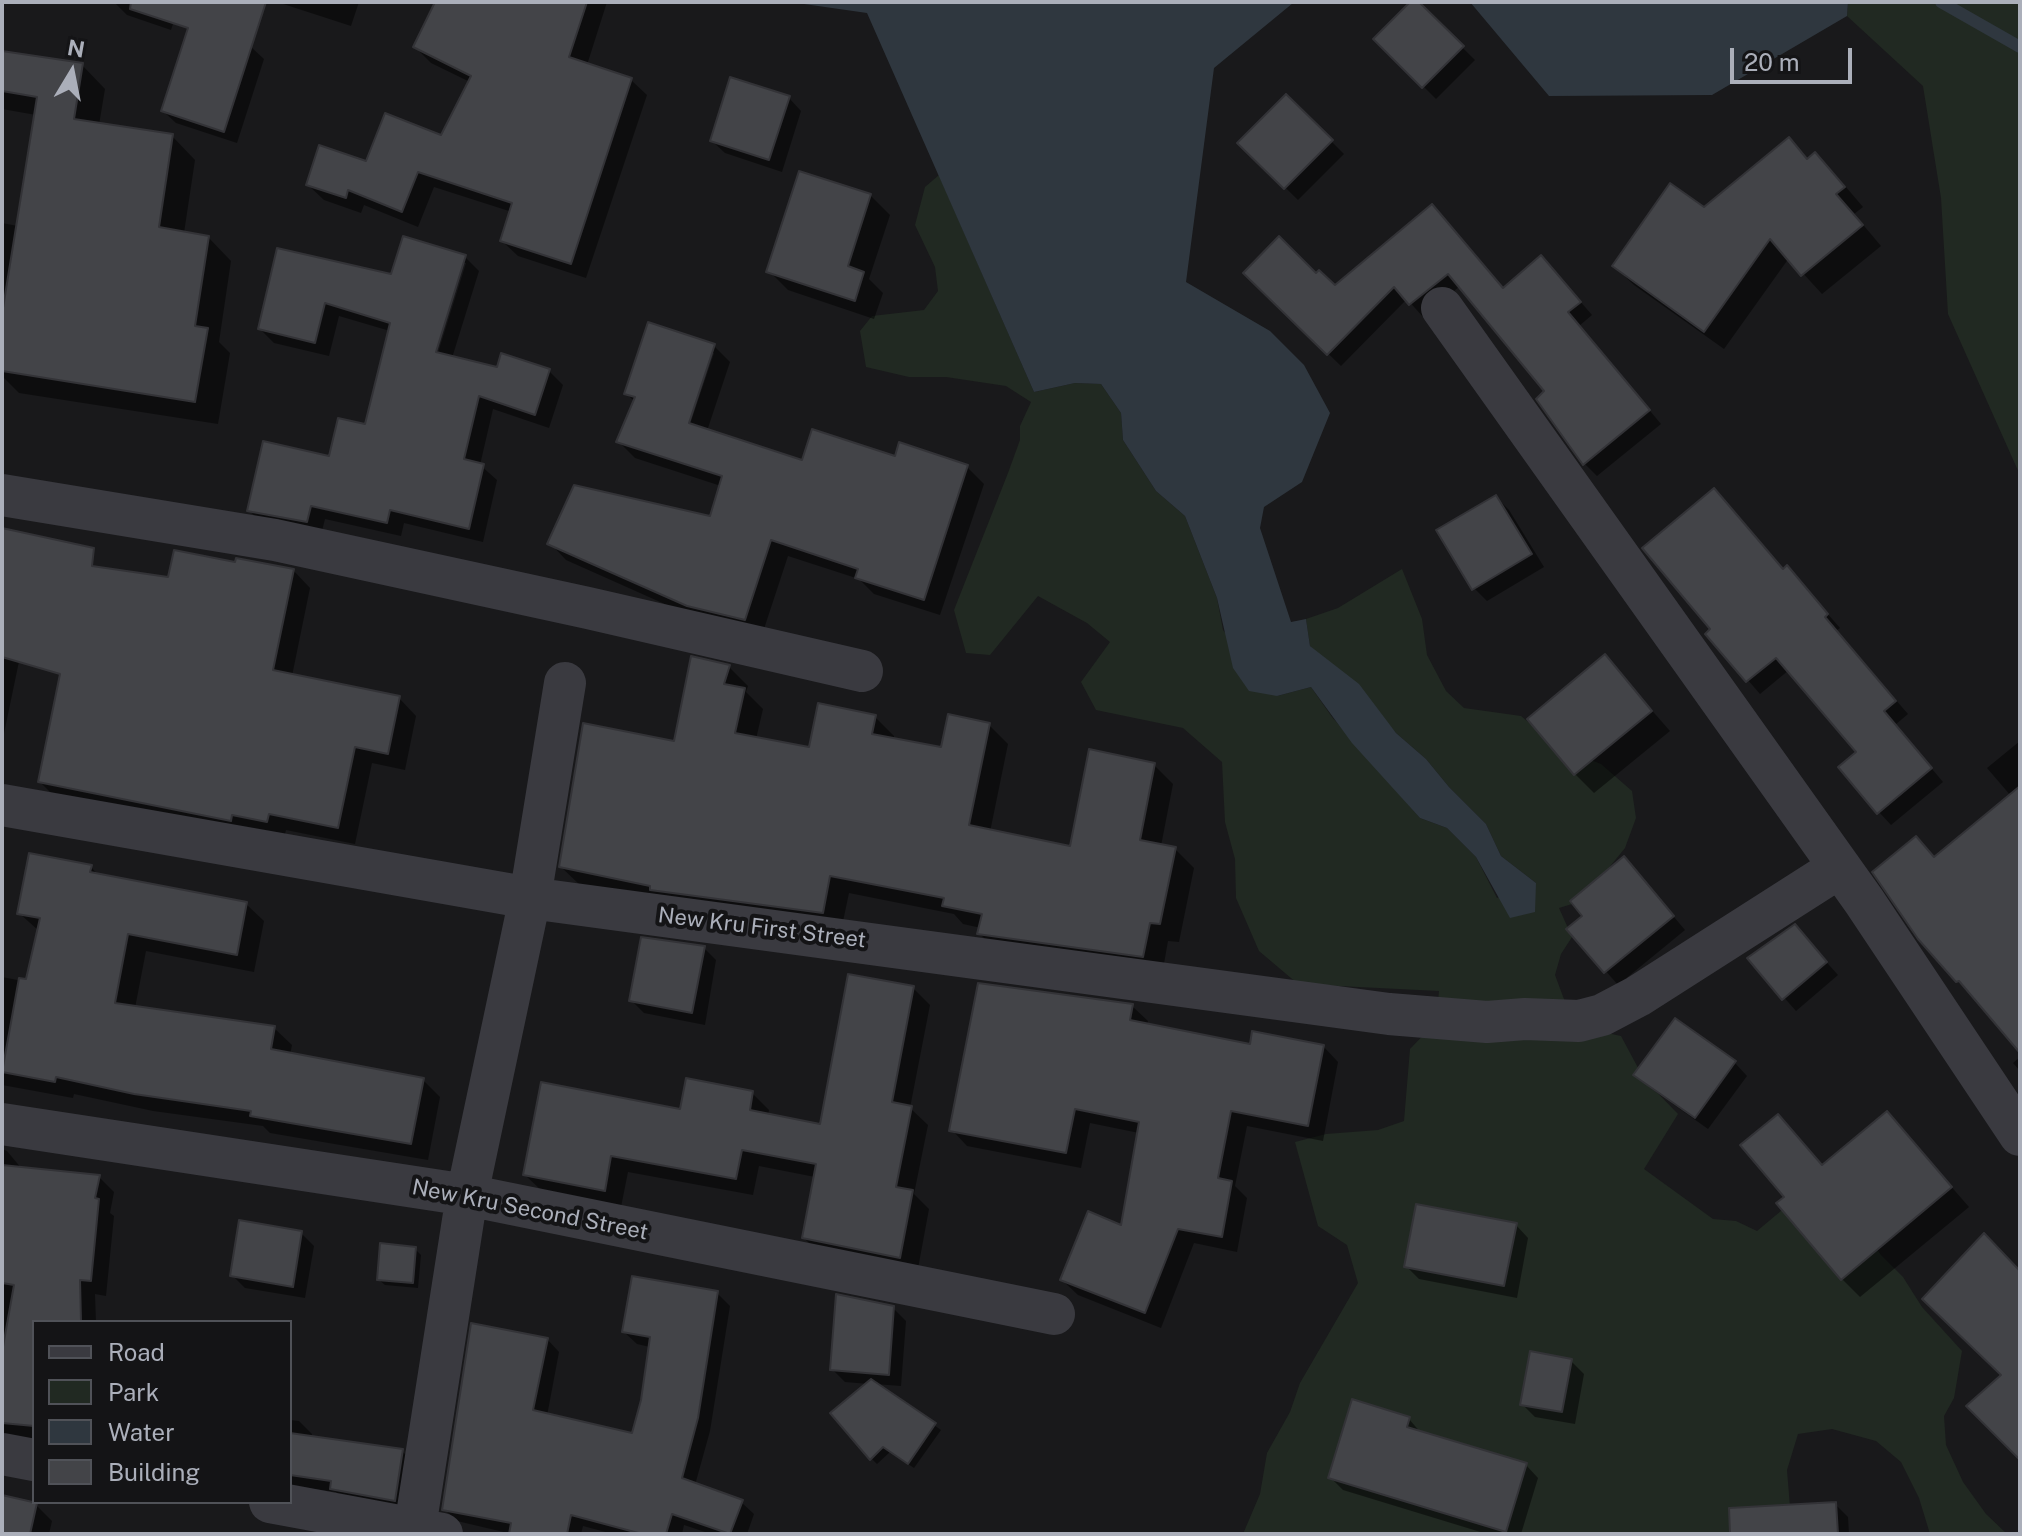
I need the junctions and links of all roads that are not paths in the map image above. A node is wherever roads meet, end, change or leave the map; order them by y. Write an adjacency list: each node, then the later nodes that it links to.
1 (1442, 308): 6 (street)
2 (2, 495): 3 (street)
3 (862, 671)
4 (565, 683): 7 (street)
5 (2, 805): 7 (street, New Kru First Street)
6 (1840, 867): 7 (street, New Kru First Street); 9 (street)
7 (530, 898): 10 (street)
8 (2, 1124): 10 (street, New Kru Second Street)
9 (2020, 1135)
10 (467, 1195): 11 (street, New Kru Second Street); 15 (street)
11 (1054, 1314)
12 (2, 1454): 13 (street)
13 (32, 1460)
14 (280, 1504): 15 (street)
15 (424, 1532)

